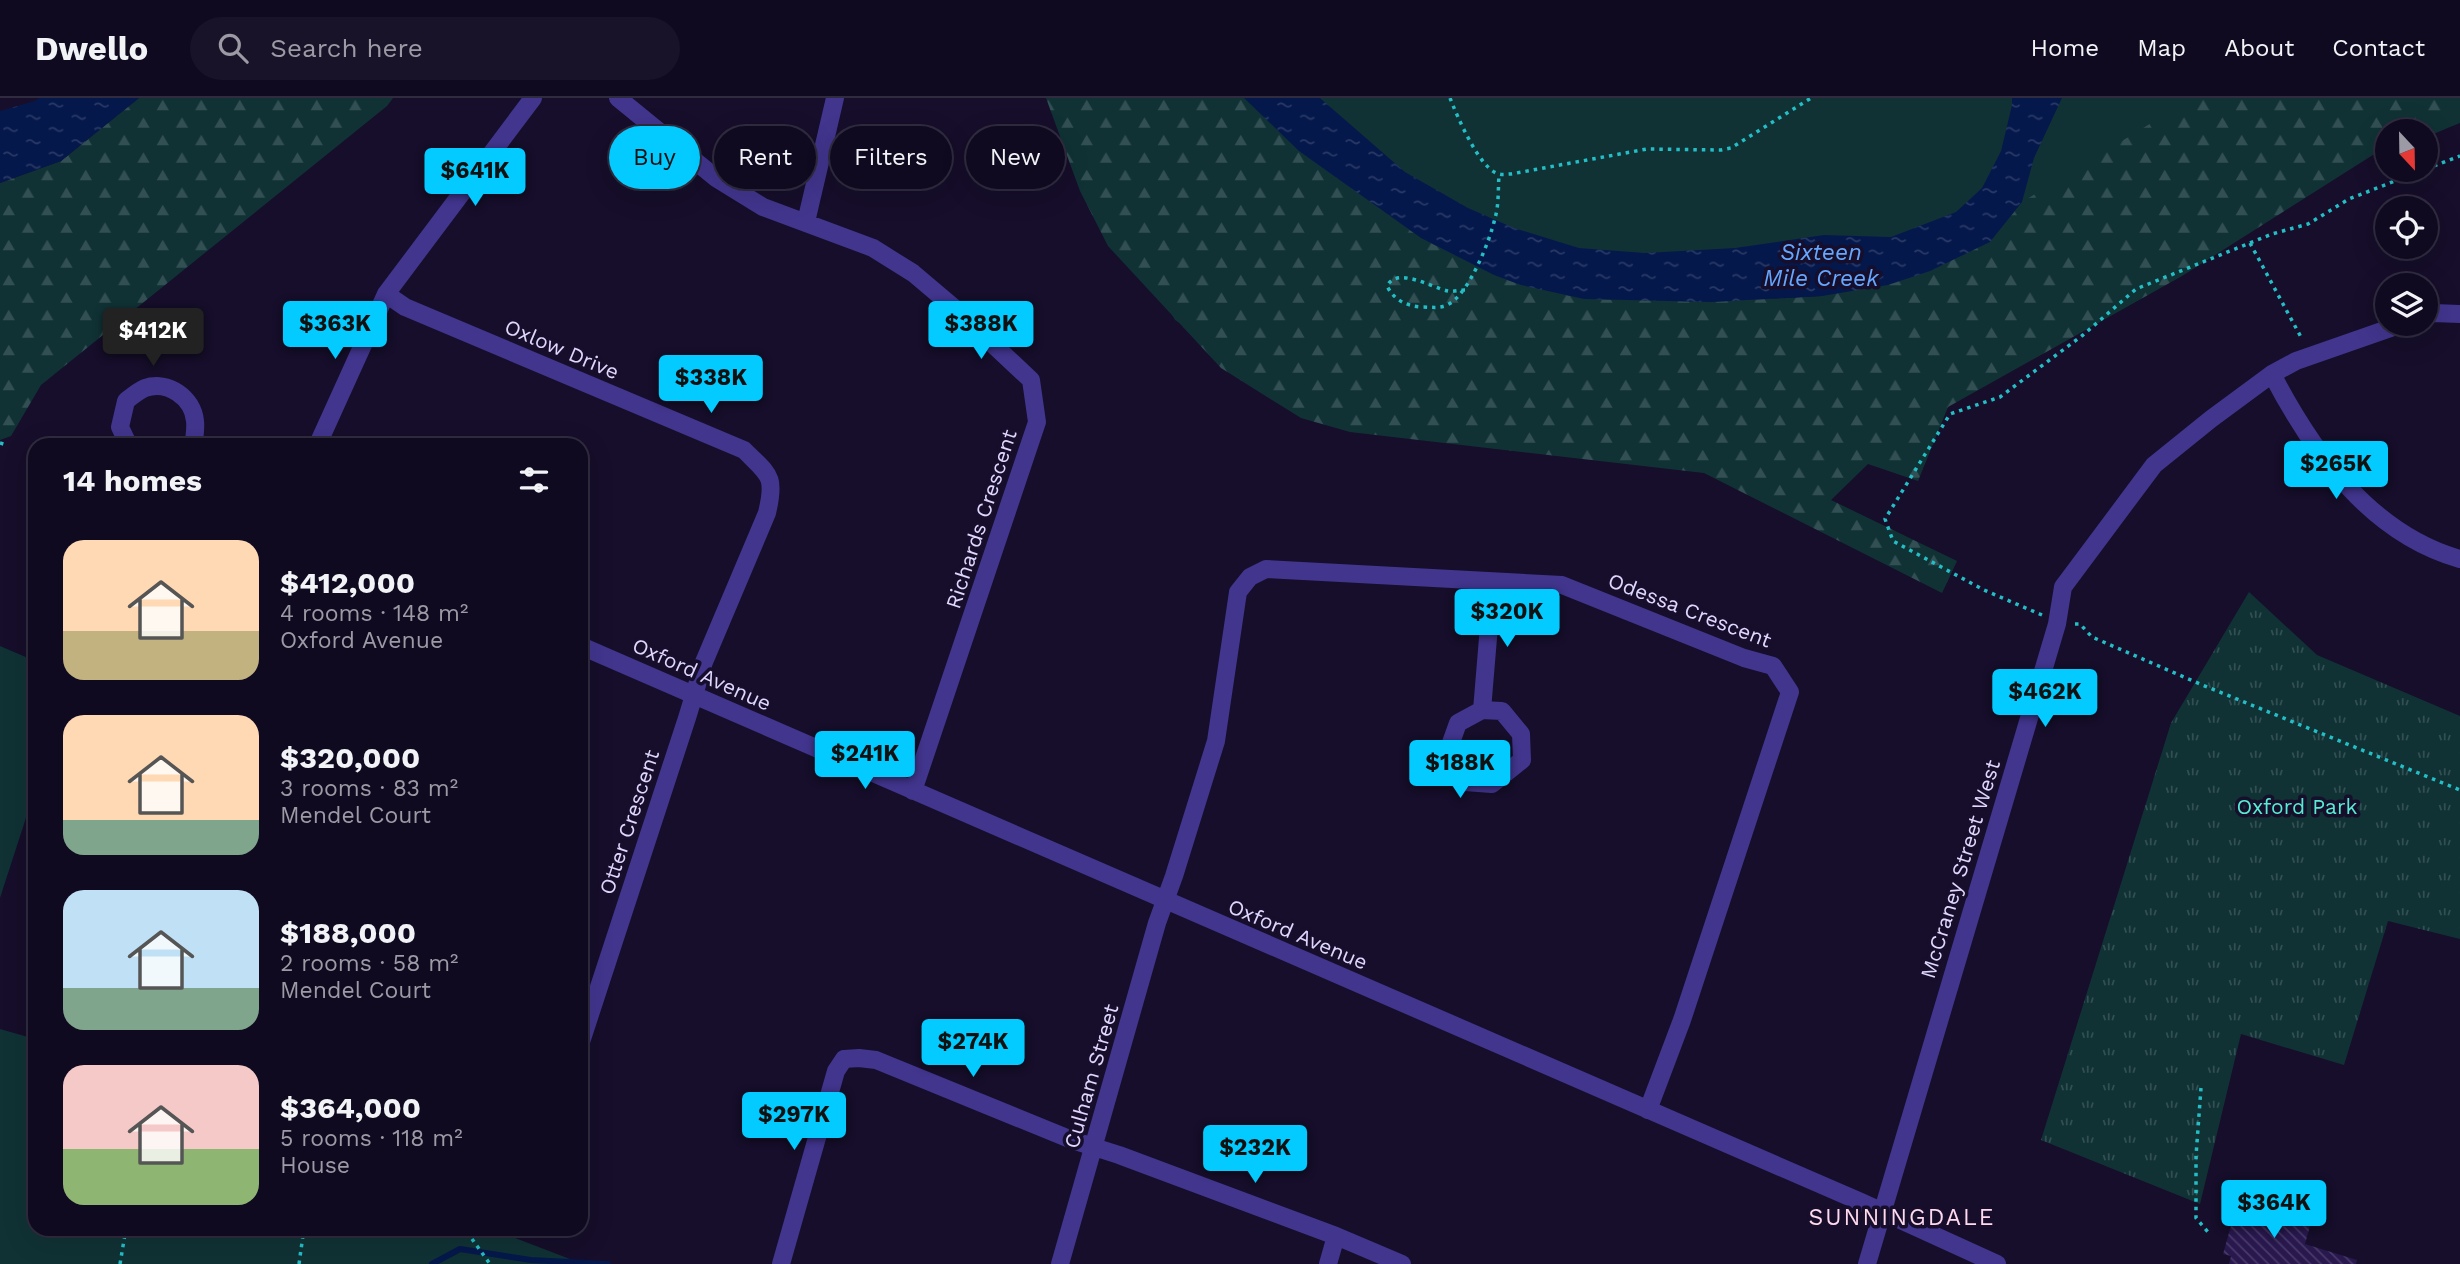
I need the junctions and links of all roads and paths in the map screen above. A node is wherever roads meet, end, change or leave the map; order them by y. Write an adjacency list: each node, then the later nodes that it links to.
1 (533, 98): 13 (street)
2 (618, 98): 10 (street, Richards Crescent)
3 (835, 98): 10 (street)
4 (1450, 98): 8 (path)
5 (1811, 98): 8 (path)
6 (2460, 156): 7 (path)
7 (2438, 164)
8 (1499, 174): 12 (path)
9 (2392, 182): 11 (path)
10 (806, 222): 31 (street, Richards Crescent)
11 (2250, 243): 17 (path); 26 (path)
12 (1465, 290): 12 (path)
13 (386, 294): 21 (street); 28 (street, Oxlow Drive)
14 (2438, 313): 15 (street)
15 (2460, 314)
16 (2375, 334): 17 (street, McCraney Street West)
17 (2312, 356): 18 (street, McCraney Street West)
18 (2272, 374): 24 (street); 26 (street, McCraney Street West)
19 (125, 438): 20 (street)
20 (194, 438)
21 (321, 438)
22 (0, 443): 23 (path)
23 (6, 445)
24 (2460, 559)
25 (1496, 582): 29 (street); 32 (street, Odessa Crescent); 35 (street, Odessa Crescent)
26 (2057, 624): 30 (path); 37 (street, McCraney Street West)
27 (588, 649): 28 (street, Oxford Avenue)
28 (693, 695): 31 (street, Oxford Avenue); 33 (street, Otter Crescent)
29 (1482, 710): 29 (street)
30 (2460, 790)
31 (913, 791): 32 (street, Oxford Avenue)
32 (1165, 901): 35 (street, Oxford Avenue); 36 (street, Culham Street)
33 (588, 1021)
34 (2201, 1088): 38 (path)
35 (1648, 1110): 37 (street, Oxford Avenue)
36 (1094, 1149): 42 (street); 46 (street); 47 (street, Culham Street)
37 (1882, 1211): 50 (street, McCraney Street West); 51 (street, Oxford Avenue)
38 (2208, 1232)
39 (125, 1236): 43 (path)
40 (303, 1236): 44 (path)
41 (470, 1236): 45 (path)
42 (1336, 1236): 48 (street); 49 (street)
43 (120, 1264)
44 (299, 1264)
45 (490, 1264)
46 (781, 1264)
47 (1060, 1264)
48 (1328, 1264)
49 (1402, 1264)
50 (1867, 1264)
51 (1997, 1264)

